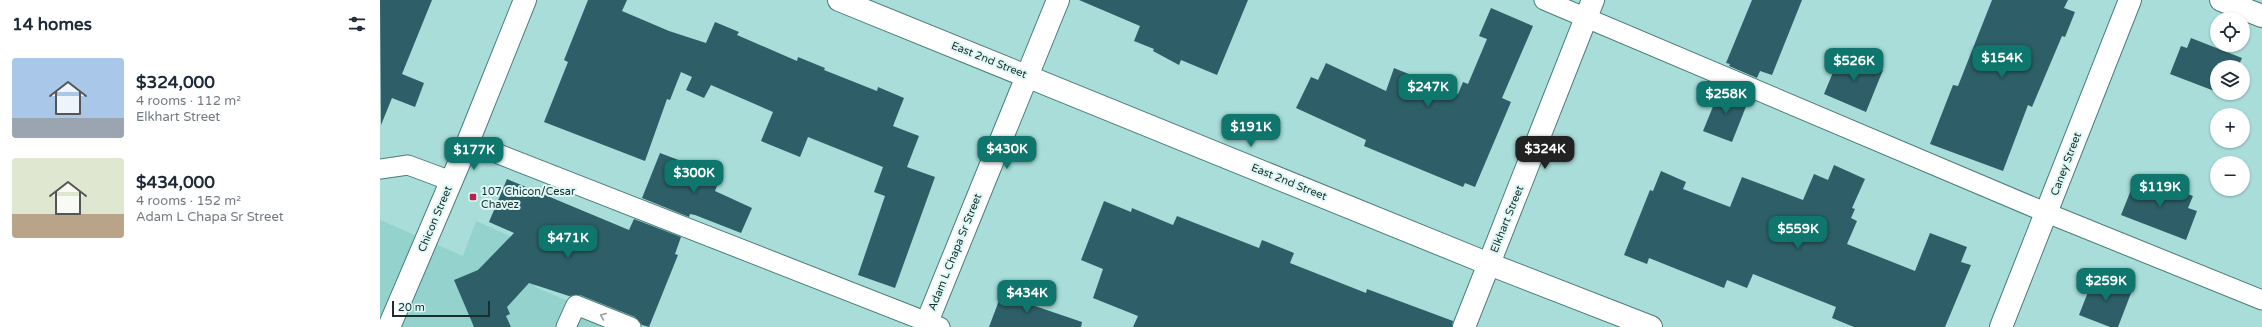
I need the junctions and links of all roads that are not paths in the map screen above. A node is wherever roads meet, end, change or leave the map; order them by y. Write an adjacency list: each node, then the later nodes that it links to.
1 (525, 0): 10 (street, Chicon Street)
2 (839, 0): 9 (street, East 2nd Street)
3 (1058, 0): 9 (street, Adam L Chapa Sr Street)
4 (1544, 0): 7 (lane)
5 (2130, 0): 13 (street, Caney Street)
6 (2221, 0): 8 (street)
7 (1590, 9): 13 (lane); 14 (street, Elkhart Street)
8 (2262, 16)
9 (1028, 75): 14 (street, East 2nd Street); 16 (street, Adam L Chapa Sr Street)
10 (468, 142): 12 (street, Chicon Street); 16 (lane)
11 (380, 170): 12 (lane)
12 (451, 180): 17 (street, Chicon Street)
13 (2046, 213): 15 (lane); 22 (street, Caney Street)
14 (1489, 264): 20 (street, Elkhart Street); 21 (street, East 2nd Street)
15 (2262, 300)
16 (931, 325)
17 (389, 327)
18 (566, 327): 19 (lane, one-way to 18)
19 (631, 327)
20 (1464, 327)
21 (1651, 327)
22 (2001, 327)

